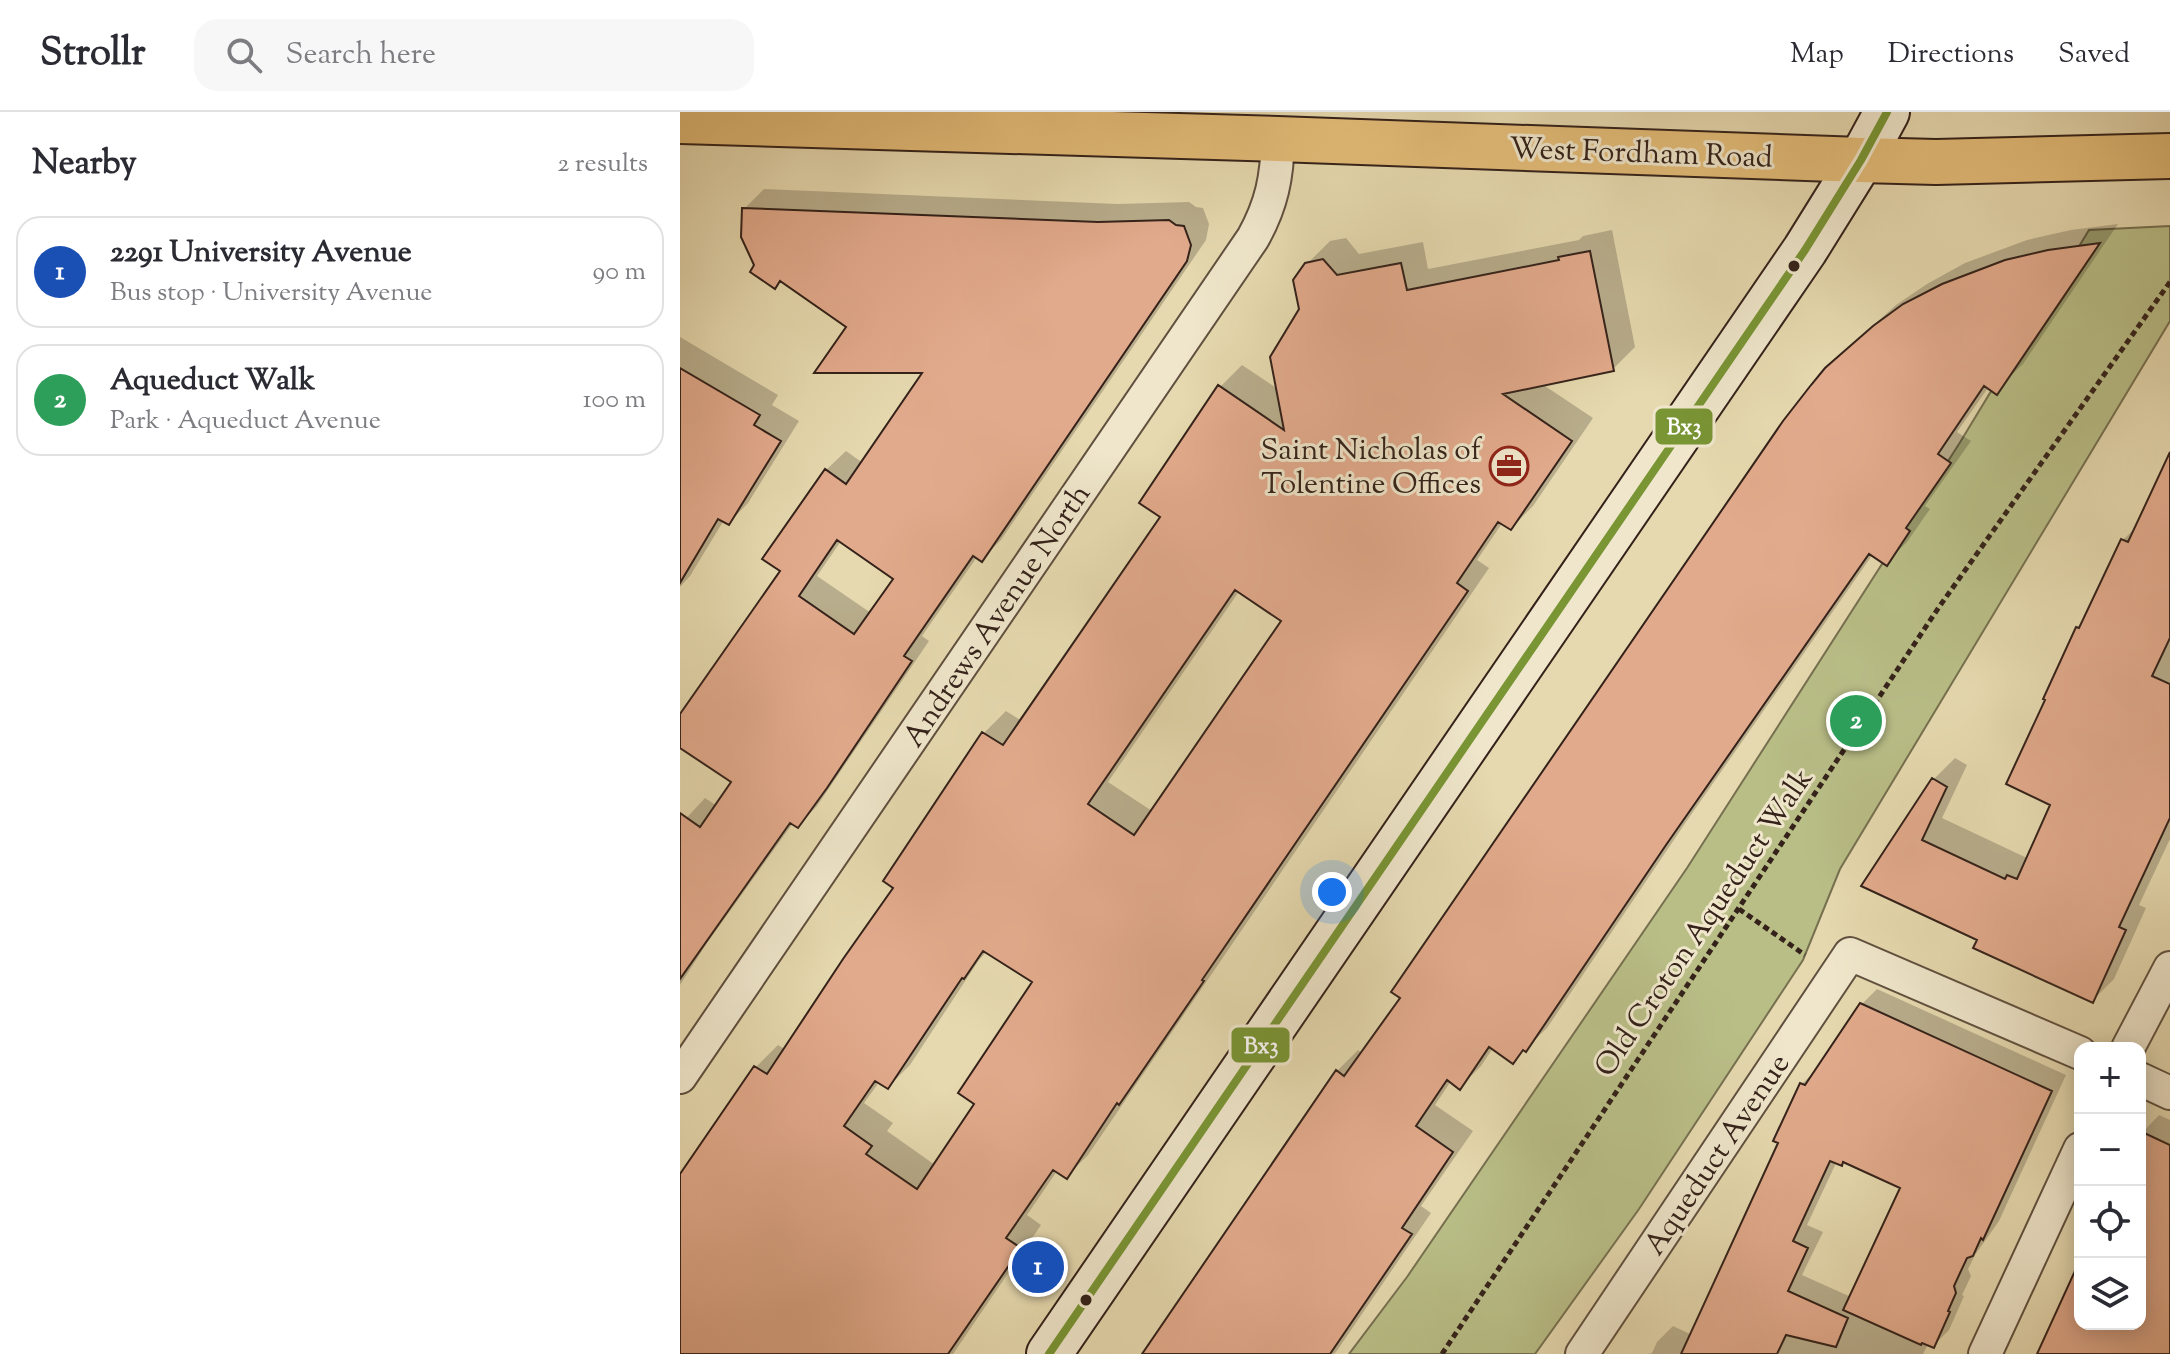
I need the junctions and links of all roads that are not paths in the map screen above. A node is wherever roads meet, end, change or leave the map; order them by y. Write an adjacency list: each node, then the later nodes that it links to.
1 (1887, 112): 5 (street)
2 (680, 121): 3 (main road, West Fordham Road)
3 (1278, 139): 5 (main road, West Fordham Road); 9 (street, Andrews Avenue North)
4 (2170, 156): 5 (main road, West Fordham Road)
5 (1861, 160): 13 (street)
6 (2170, 968): 7 (street)
7 (2131, 1042)
8 (2074, 1050): 14 (street, Aqueduct Avenue)
9 (680, 1077)
10 (2146, 1082): 11 (street)
11 (2170, 1093)
12 (2074, 1162): 15 (street)
13 (1049, 1354)
14 (1582, 1354)
15 (1985, 1354)

